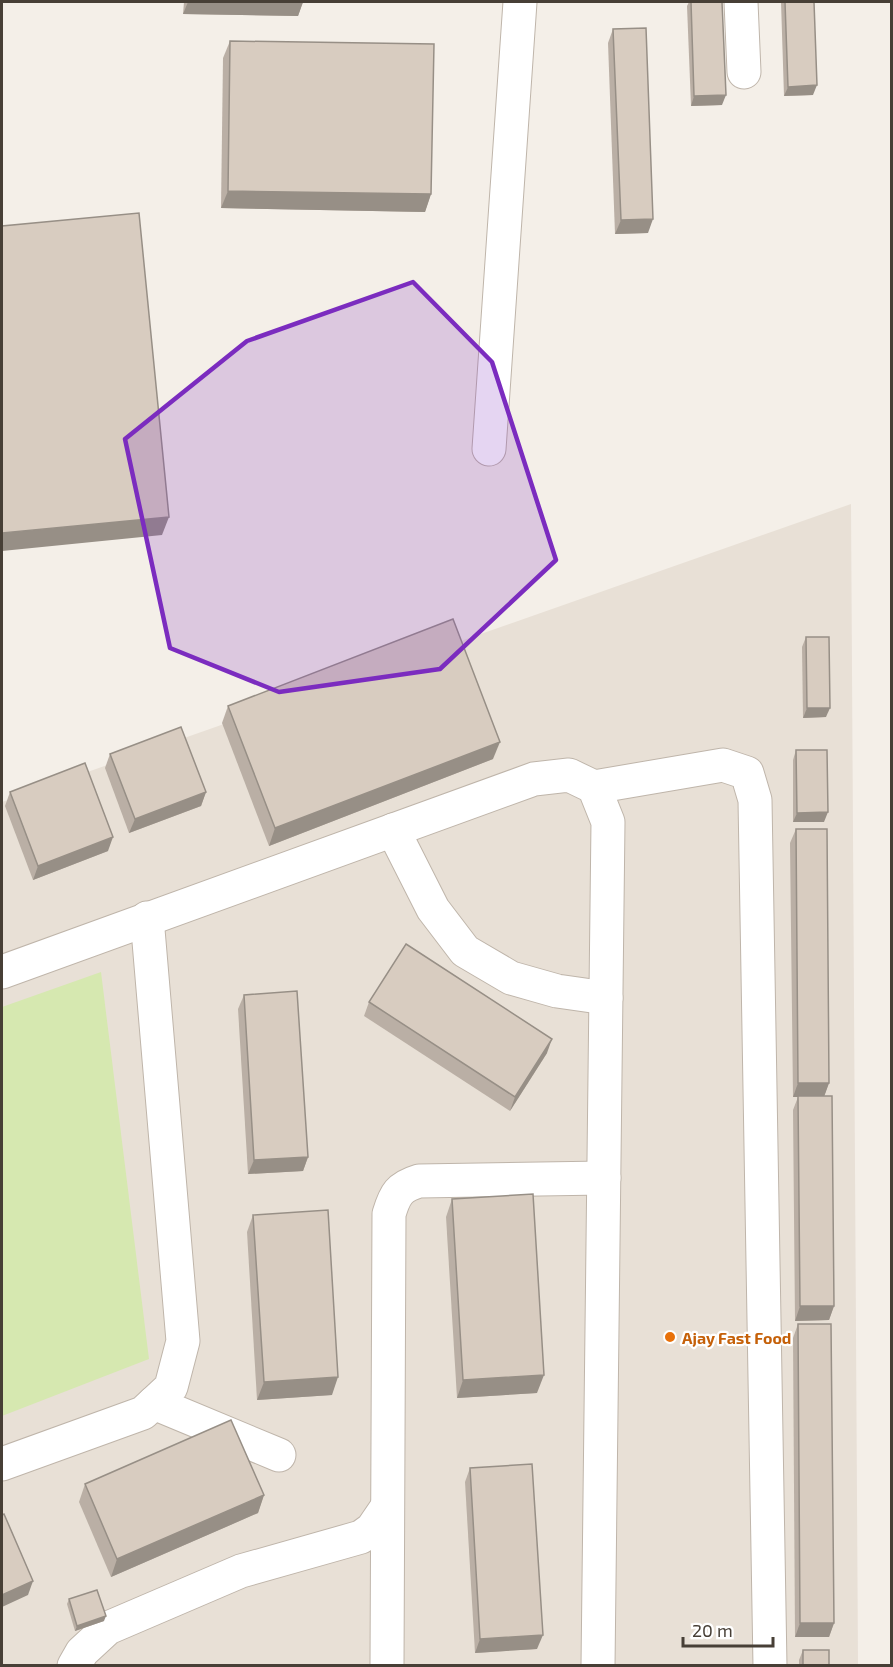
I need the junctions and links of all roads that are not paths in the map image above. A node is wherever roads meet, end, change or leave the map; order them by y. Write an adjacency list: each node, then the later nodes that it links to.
1 (520, 2): 4 (street)
2 (741, 2): 3 (street)
3 (744, 72)
4 (489, 448)
5 (594, 787): 6 (street); 9 (street); 18 (street)
6 (393, 830): 7 (street); 9 (street)
7 (147, 918): 8 (street); 11 (street)
8 (2, 972)
9 (606, 998): 10 (street)
10 (604, 1178): 14 (street); 17 (street)
11 (154, 1403): 12 (street); 13 (street)
12 (279, 1455)
13 (2, 1464)
14 (387, 1507): 15 (street); 16 (street)
15 (74, 1665)
16 (387, 1665)
17 (598, 1665)
18 (770, 1665)

